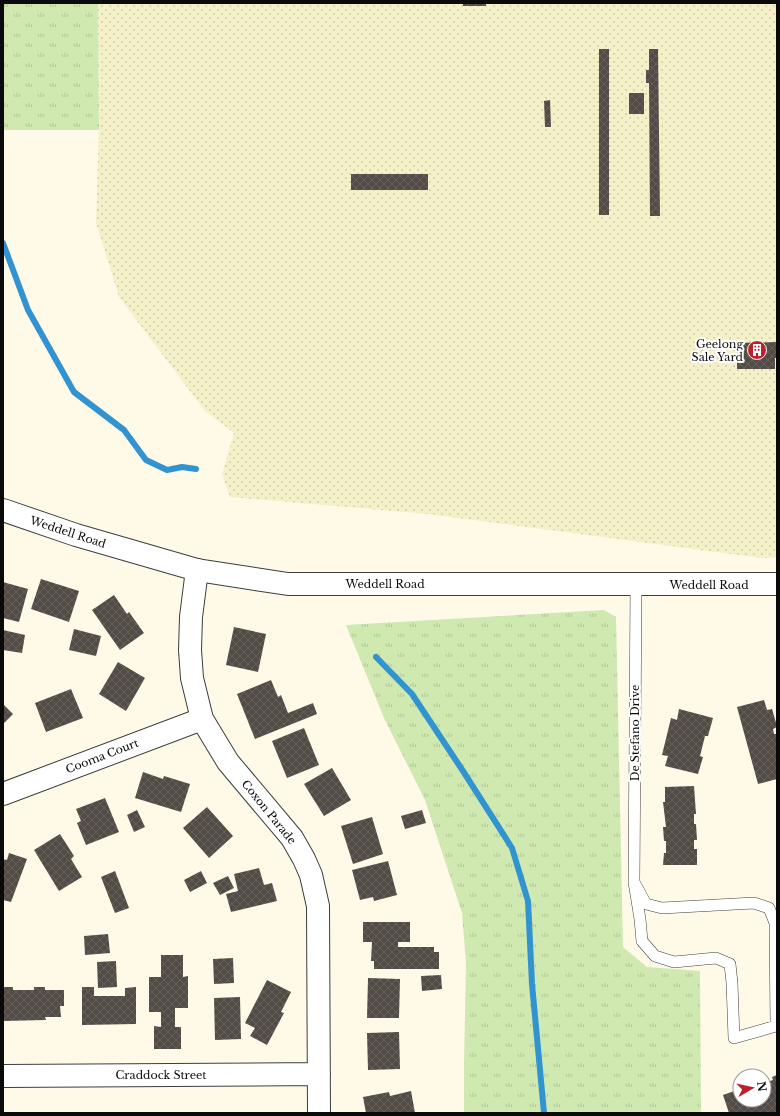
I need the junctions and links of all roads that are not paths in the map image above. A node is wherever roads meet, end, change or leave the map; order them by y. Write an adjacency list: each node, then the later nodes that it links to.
1 (3, 510): 2 (street, Weddell Road)
2 (197, 570): 4 (street, Weddell Road); 5 (street, Coxon Parade)
3 (777, 584): 4 (street, Weddell Road)
4 (636, 585): 7 (lane, De Stefano Drive)
5 (202, 719): 6 (street, Cooma Court); 8 (street, Coxon Parade)
6 (3, 794)
7 (634, 882): 7 (lane, De Stefano Drive)
8 (319, 1074): 9 (street, Craddock Street); 10 (street, Coxon Parade)
9 (3, 1076)
10 (319, 1113)

